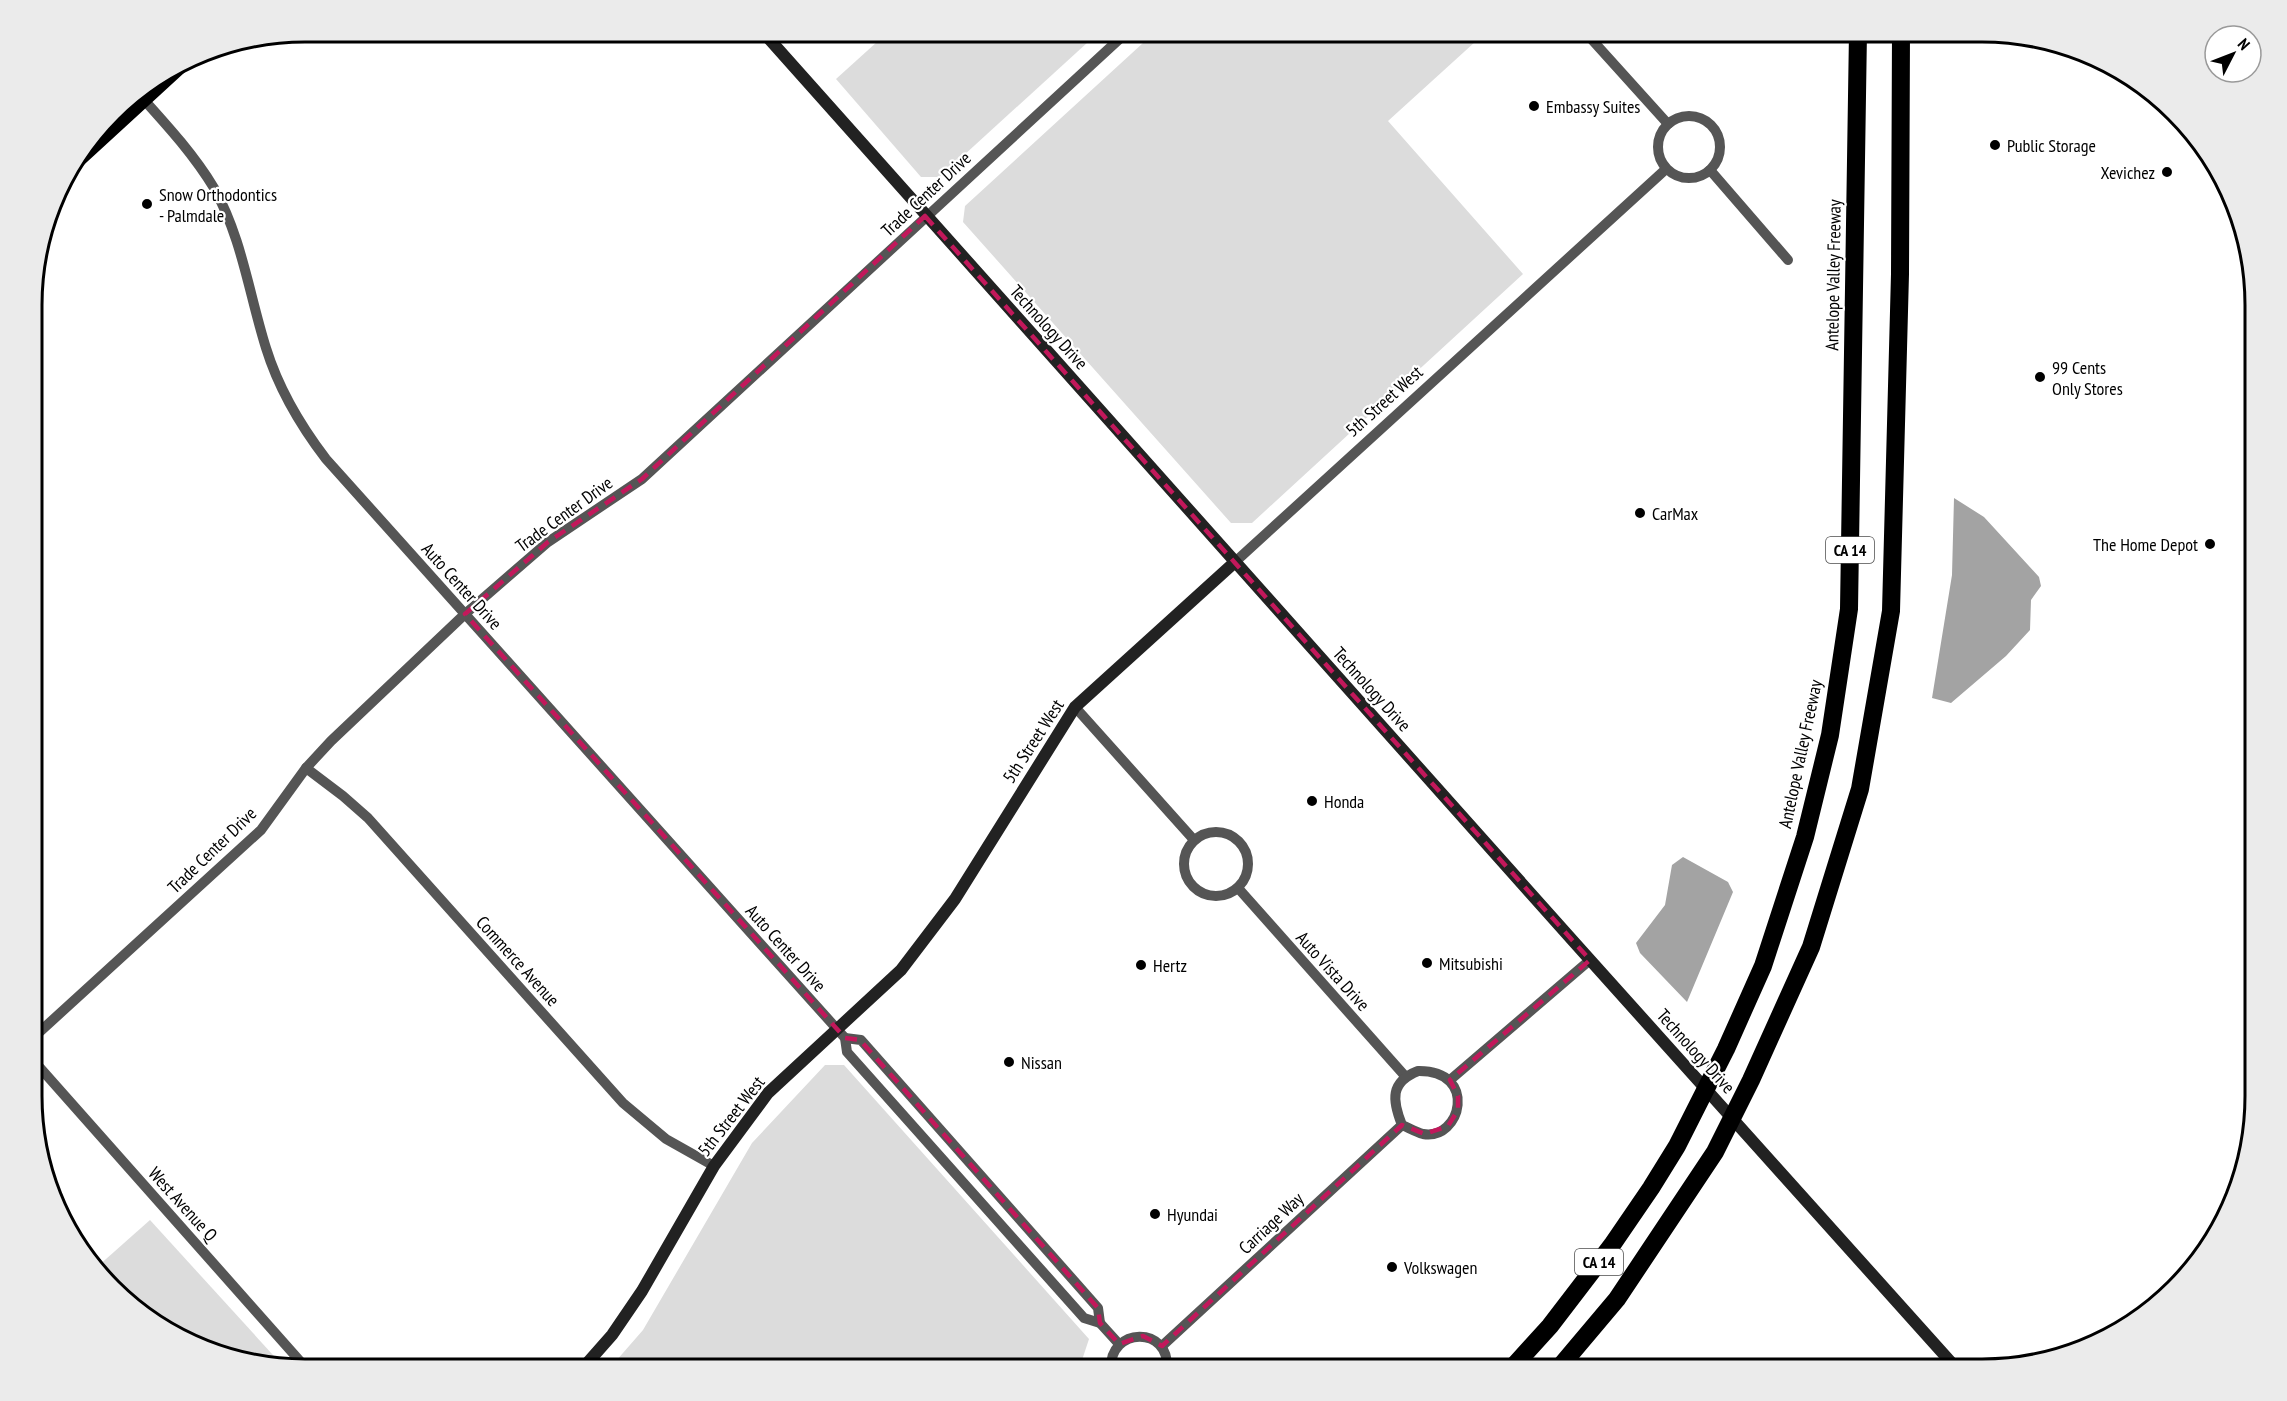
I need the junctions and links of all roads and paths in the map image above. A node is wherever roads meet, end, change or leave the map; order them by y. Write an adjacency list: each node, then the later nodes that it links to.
1 (772, 42): 12 (main road, Technology Drive)
2 (1116, 42): 12 (street, Trade Center Drive)
3 (1594, 42): 9 (street)
4 (1858, 42): 35 (highway, Antelope Valley Freeway / CA 14)
5 (1901, 42): 7 (highway, CA 14)
6 (1909, 42): 7 (highway)
7 (1901, 83): 36 (highway, CA 14)
8 (142, 99): 15 (street, Auto Center Drive)
9 (1668, 124): 10 (street); 11 (street)
10 (1666, 169): 11 (street); 14 (street, 5th Street West)
11 (1710, 170): 13 (street)
12 (925, 216): 14 (main road, Technology Drive); 15 (street, Trade Center Drive)
13 (1788, 260)
14 (1235, 562): 16 (main road, 5th Street West); 20 (main road, Technology Drive)
15 (465, 614): 17 (street, Trade Center Drive); 22 (street, Auto Center Drive)
16 (1075, 707): 18 (street); 22 (main road, 5th Street West)
17 (306, 768): 21 (street, Trade Center Drive); 27 (street, Commerce Avenue)
18 (1194, 840): 19 (street); 19 (street)
19 (1238, 888): 24 (street, Auto Vista Drive)
20 (1590, 960): 25 (street); 37 (main road, Technology Drive)
21 (42, 1030)
22 (841, 1033): 27 (main road, 5th Street West); 28 (street, Auto Center Drive); 28 (street, Auto Center Drive)
23 (42, 1070): 31 (street, West Avenue Q)
24 (1405, 1076): 25 (street); 26 (street)
25 (1450, 1080): 26 (street)
26 (1402, 1125): 30 (street, Carriage Way)
27 (714, 1166): 32 (main road, 5th Street West)
28 (1100, 1323): 29 (street, Auto Center Drive)
29 (1119, 1344): 30 (street); 33 (street)
30 (1162, 1346): 34 (street)
31 (297, 1359)
32 (591, 1359)
33 (1111, 1359)
34 (1166, 1359)
35 (1520, 1359)
36 (1566, 1359)
37 (1949, 1359)

